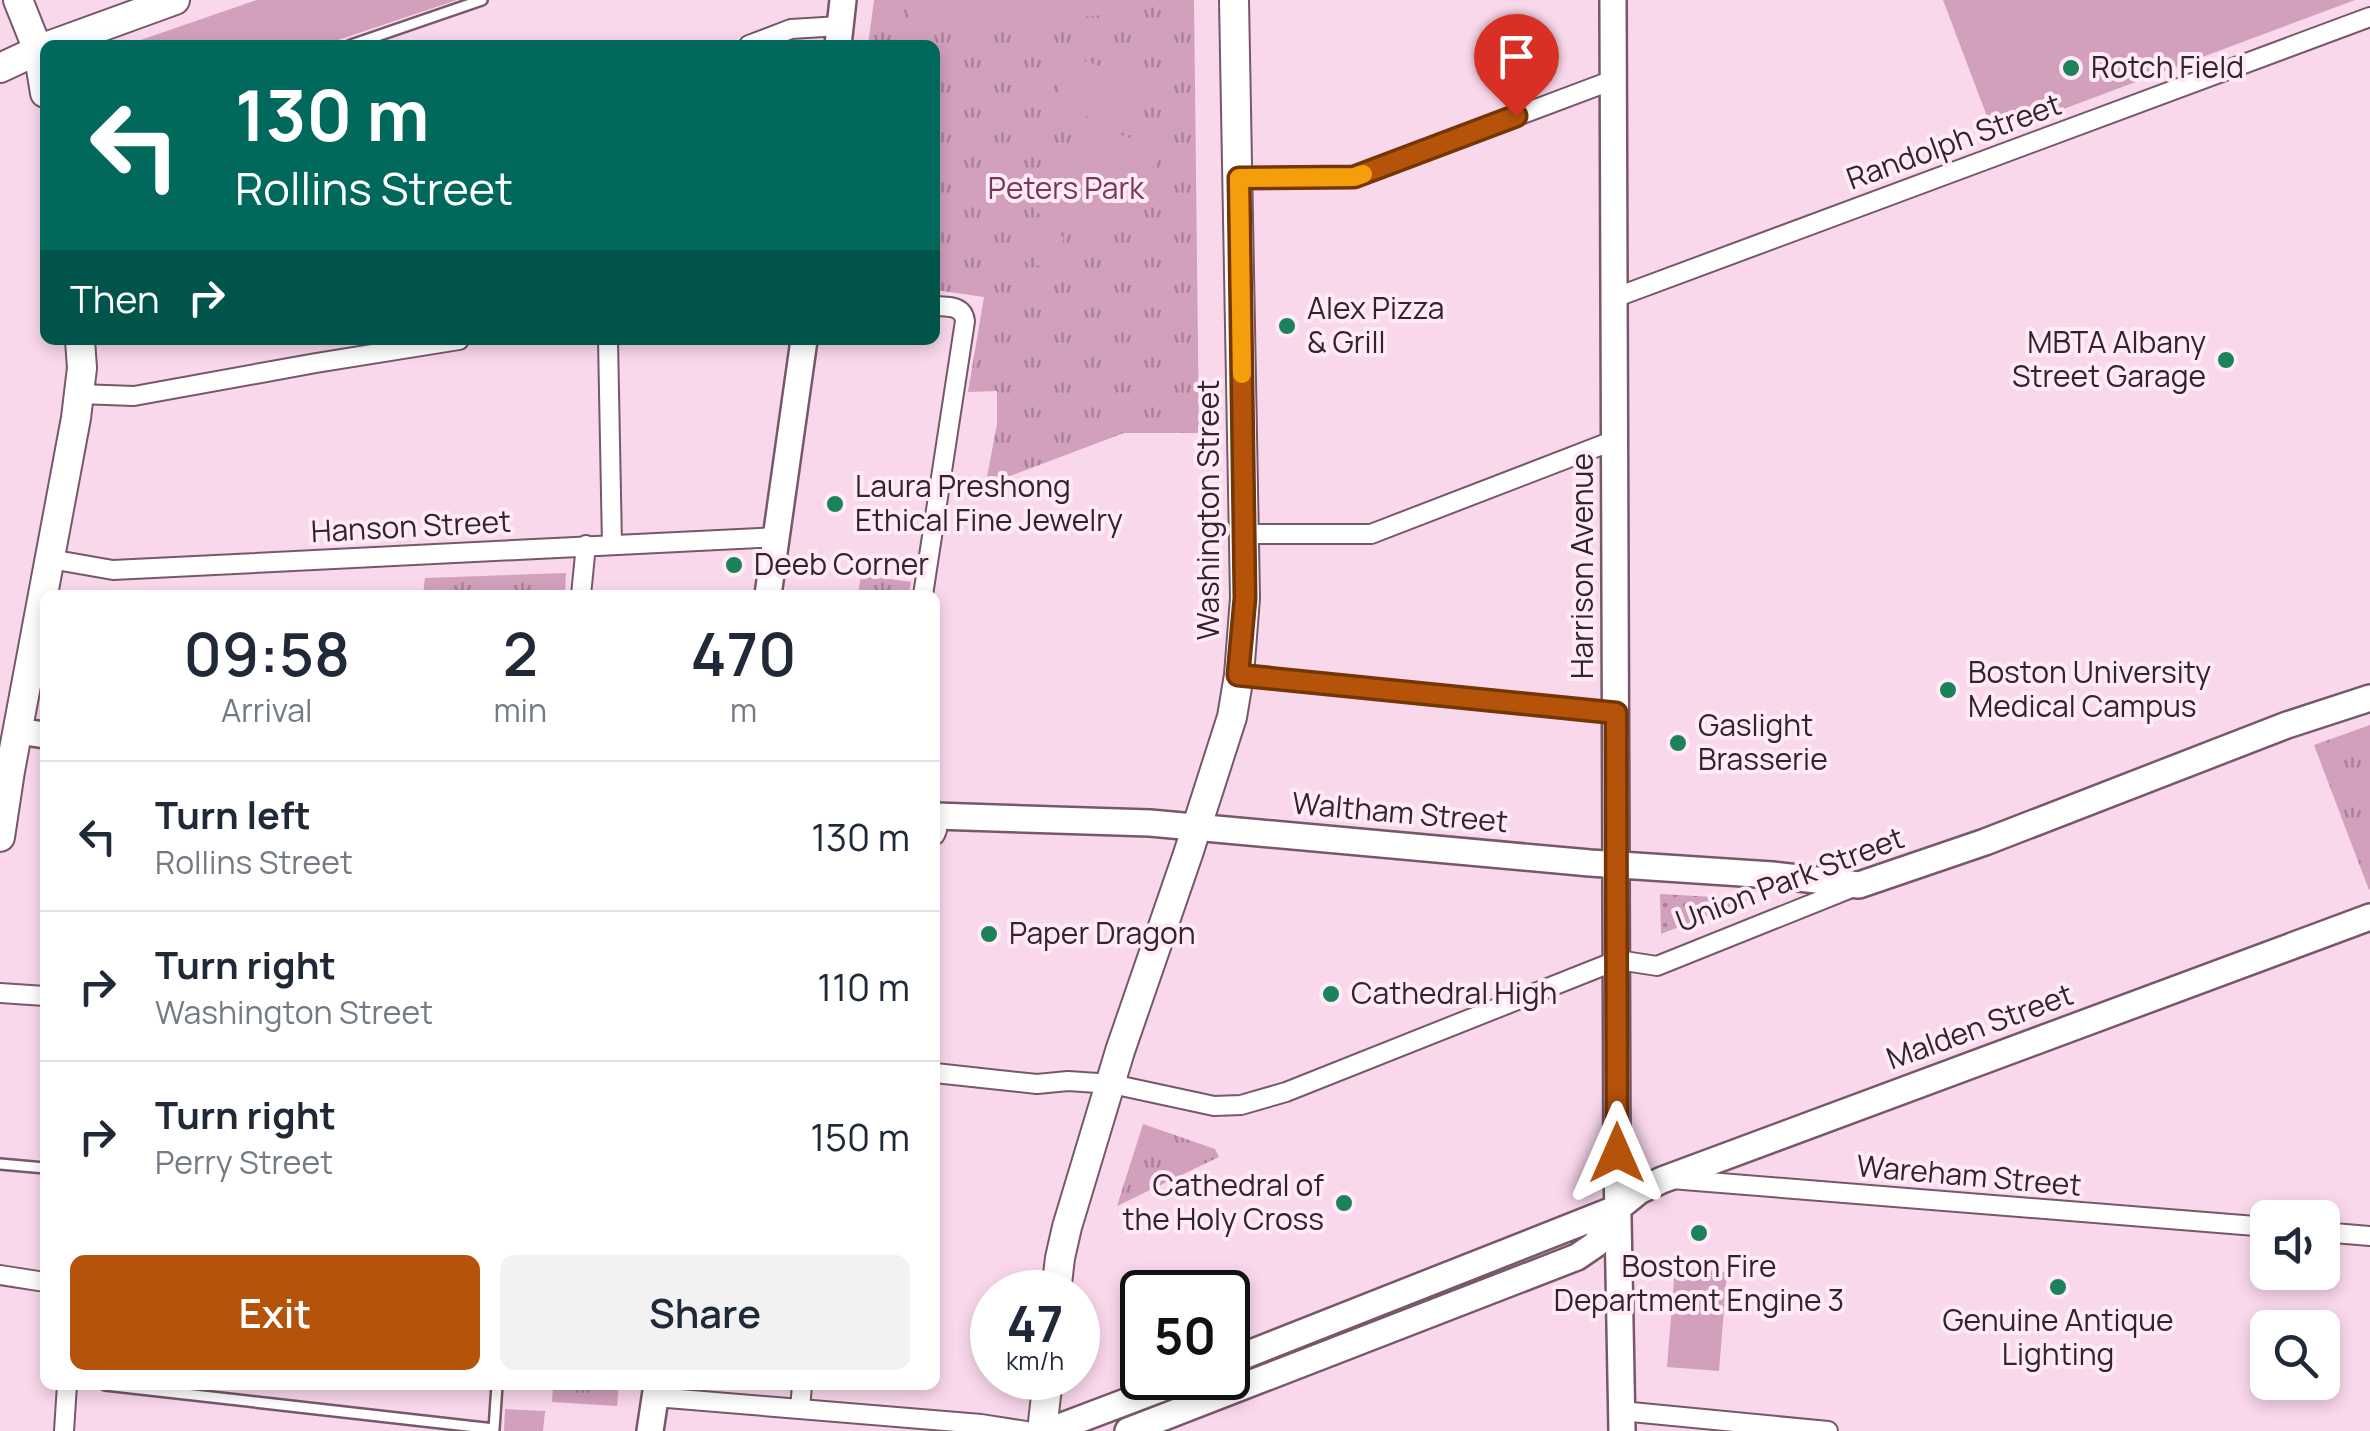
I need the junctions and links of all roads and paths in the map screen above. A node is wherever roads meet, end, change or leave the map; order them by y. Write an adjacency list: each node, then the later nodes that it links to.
1 (18, 0): 12 (main road)
2 (175, 0): 9 (main road)
3 (482, 0): 10 (lane)
4 (843, 0): 8 (main road)
5 (1234, 0): 16 (main road, Washington Street)
6 (1613, 0): 15 (main road, Harrison Avenue)
7 (2370, 17): 17 (street, Randolph Street)
8 (839, 36): 11 (street)
9 (66, 40)
10 (366, 40)
11 (762, 40)
12 (40, 41)
13 (40, 50): 14 (main road)
14 (0, 68)
15 (1614, 80): 16 (street); 17 (main road, Harrison Avenue)
16 (1239, 178): 25 (main road, Washington Street)
17 (1614, 298): 24 (main road, Harrison Avenue)
18 (940, 306): 33 (street)
19 (80, 345): 23 (main road)
20 (428, 345): 23 (street)
21 (608, 345): 28 (street)
22 (803, 345): 26 (main road)
23 (79, 394): 29 (main road)
24 (1615, 440): 25 (street); 37 (main road, Harrison Avenue)
25 (1244, 534): 35 (main road, Washington Street)
26 (776, 538): 28 (street, Hanson Street); 32 (main road)
27 (586, 545): 28 (street, Hanson Street); 29 (street, Hanson Street); 31 (street)
28 (612, 545)
29 (50, 559): 30 (main road)
30 (47, 590)
31 (582, 590)
32 (769, 590)
33 (925, 590)
34 (40, 651): 38 (main road)
35 (1238, 675): 37 (street); 40 (main road, Washington Street)
36 (2370, 698): 43 (main road, Union Park Street)
37 (1616, 713): 42 (main road, Harrison Avenue)
38 (31, 733): 41 (main road)
39 (940, 827): 40 (main road, Waltham Street)
40 (1196, 828): 42 (main road, Waltham Street); 49 (main road, Washington Street)
41 (1, 830)
42 (1616, 864): 43 (main road, Waltham Street); 45 (main road, Harrison Avenue)
43 (1858, 885): 45 (street, Union Park Street)
44 (2370, 918): 52 (main road, Malden Street)
45 (1618, 960): 49 (street, Union Park Street); 53 (main road, Harrison Avenue)
46 (0, 993): 47 (street)
47 (40, 996)
48 (940, 1074): 49 (street, Union Park Street)
49 (1112, 1084): 57 (main road, Washington Street)
50 (0, 1164): 51 (lane)
51 (40, 1168)
52 (1666, 1179): 53 (main road, Malden Street); 54 (street, Wareham Street)
53 (1618, 1208): 60 (main road); 69 (main road, Harrison Avenue); 75 (main road)
54 (2250, 1226)
55 (2340, 1234): 56 (street)
56 (2370, 1236)
57 (1060, 1270)
58 (0, 1275): 59 (street)
59 (40, 1281)
60 (1250, 1353)
61 (67, 1390): 71 (street)
62 (150, 1390): 70 (lane)
63 (497, 1390): 70 (lane)
64 (802, 1390): 68 (street)
65 (656, 1391): 68 (street); 72 (main road)
66 (1047, 1400): 74 (main road)
67 (1130, 1400): 74 (main road)
68 (800, 1409): 73 (street)
69 (1622, 1421): 76 (street)
70 (494, 1429)
71 (64, 1431)
72 (650, 1431)
73 (1026, 1431)
74 (1046, 1431)
75 (1128, 1431)
76 (1828, 1431)

